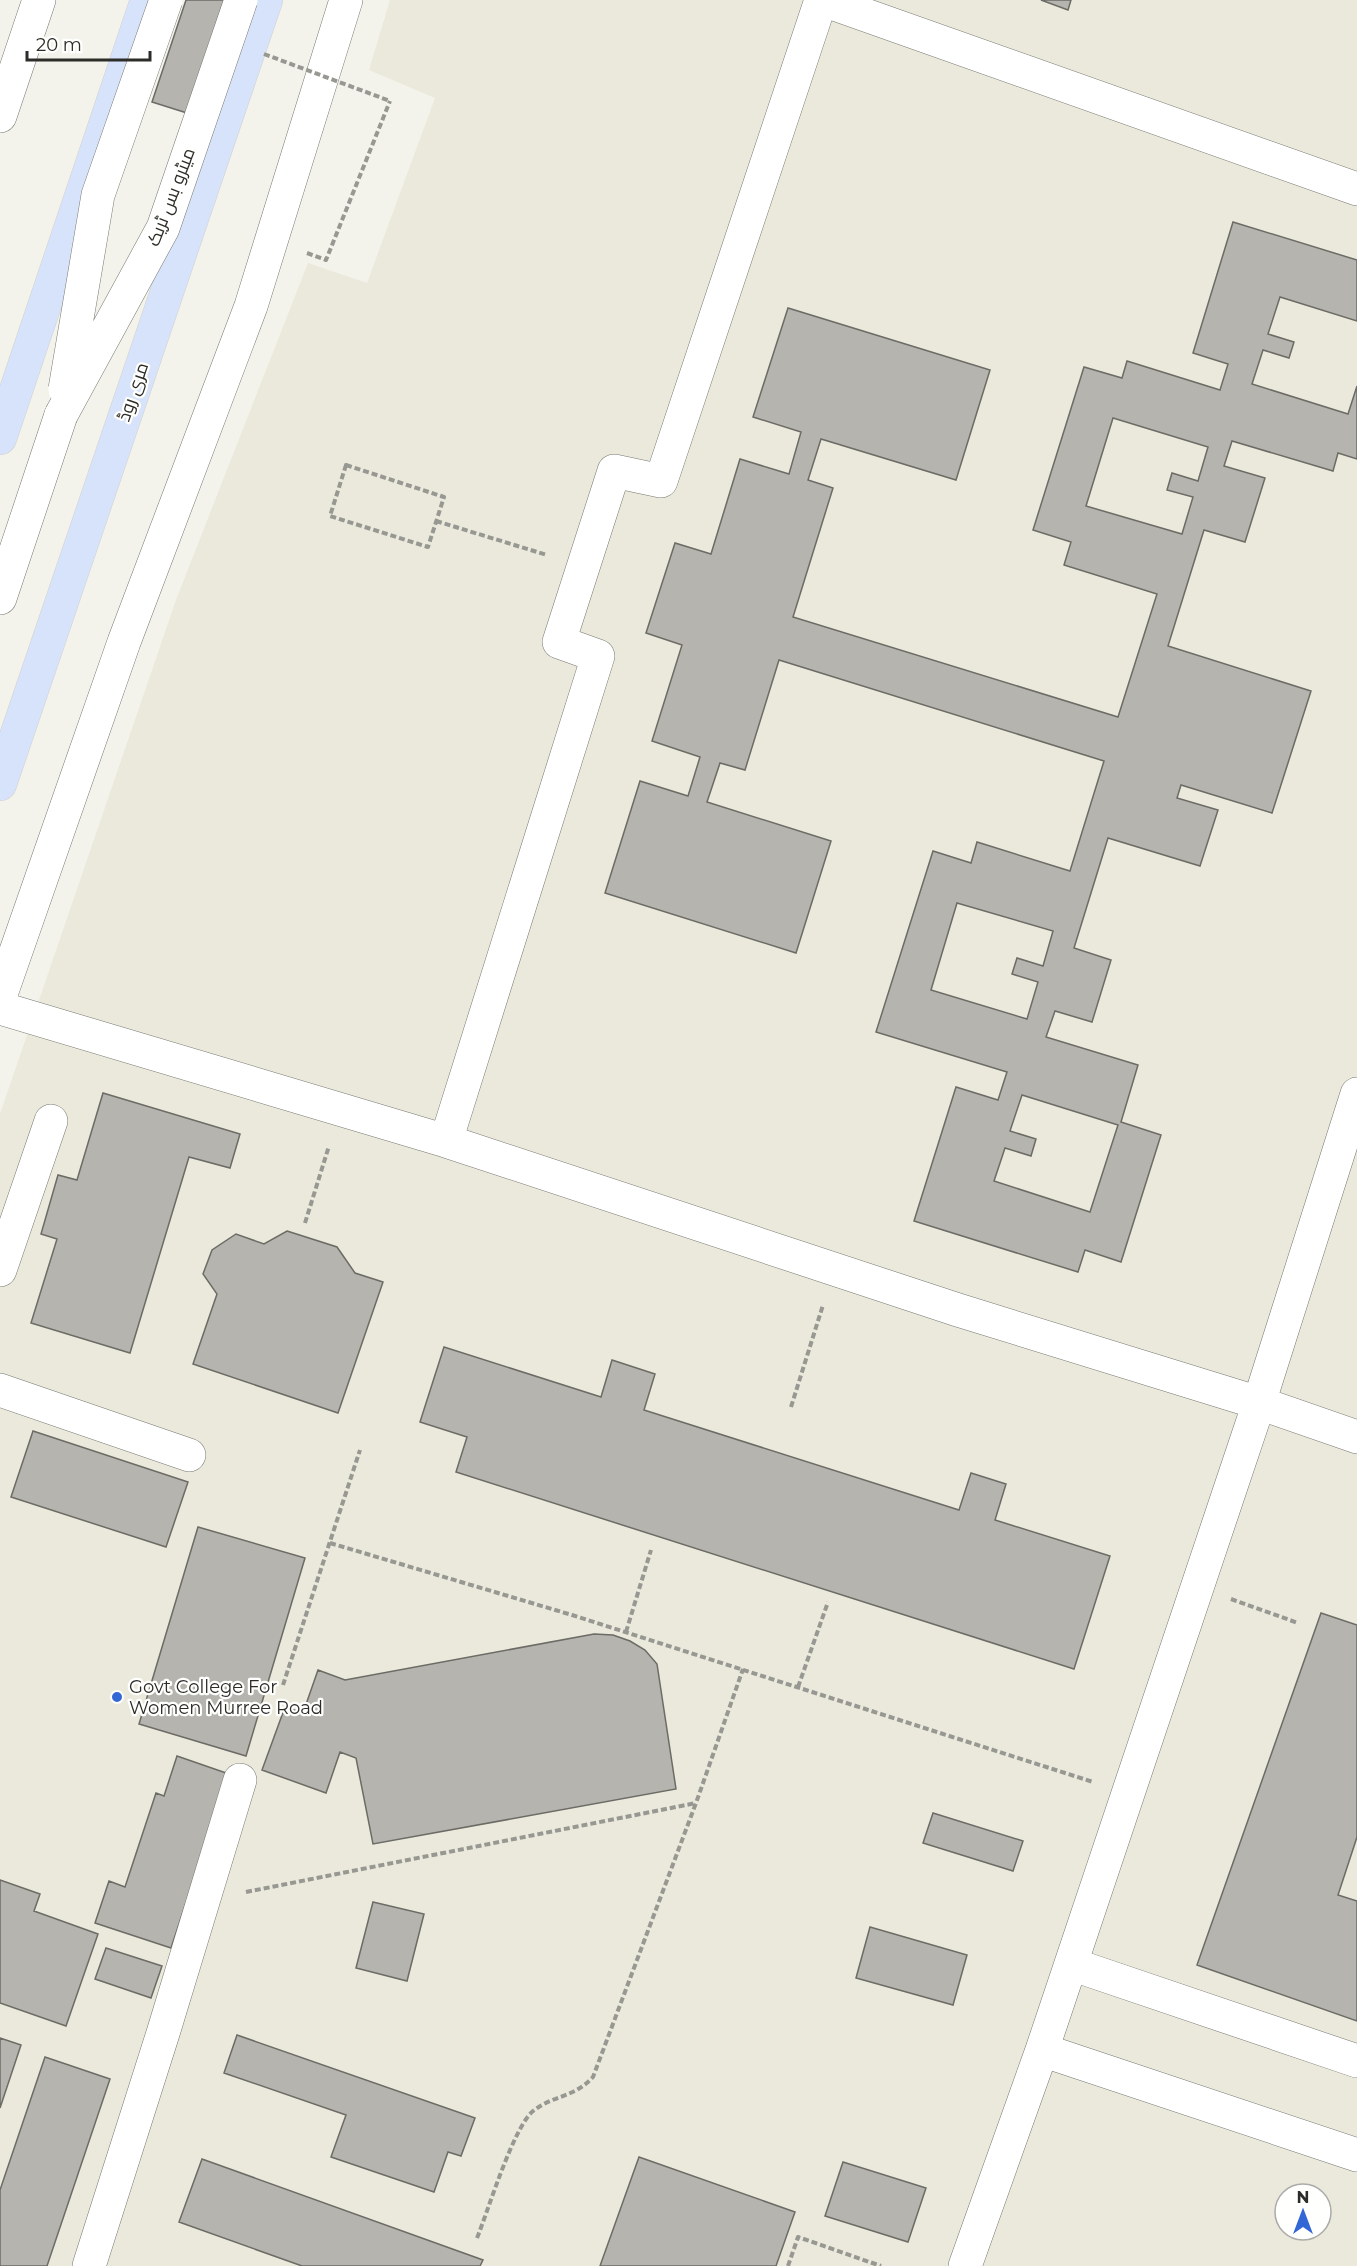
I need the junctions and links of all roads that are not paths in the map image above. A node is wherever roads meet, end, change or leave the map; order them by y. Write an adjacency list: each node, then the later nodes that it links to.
1 (39, 0): 8 (lane)
2 (147, 0): 11 (main road)
3 (165, 0): 10 (lane, میٹرو بس ٹریک, bridge)
4 (241, 0): 10 (lane, میٹرو بس ٹریک, bridge)
5 (266, 0): 13 (main road, مری روڈ)
6 (346, 0): 14 (lane)
7 (837, 2): 9 (lane); 18 (lane)
8 (0, 116)
9 (1357, 189)
10 (61, 415): 12 (lane, میٹرو بس ٹریک)
11 (0, 438)
12 (0, 598)
13 (0, 784)
14 (0, 997)
15 (0, 1008): 18 (lane)
16 (1357, 1094): 21 (lane)
17 (51, 1121): 19 (lane)
18 (447, 1141): 21 (lane)
19 (0, 1270)
20 (0, 1390): 23 (lane)
21 (1259, 1403): 22 (lane); 25 (lane)
22 (1357, 1437)
23 (189, 1455)
24 (240, 1780): 29 (lane)
25 (1071, 1964): 26 (lane); 27 (lane)
26 (1042, 2050): 28 (lane); 30 (lane)
27 (1357, 2061)
28 (1357, 2155)
29 (89, 2266)
30 (965, 2266)

